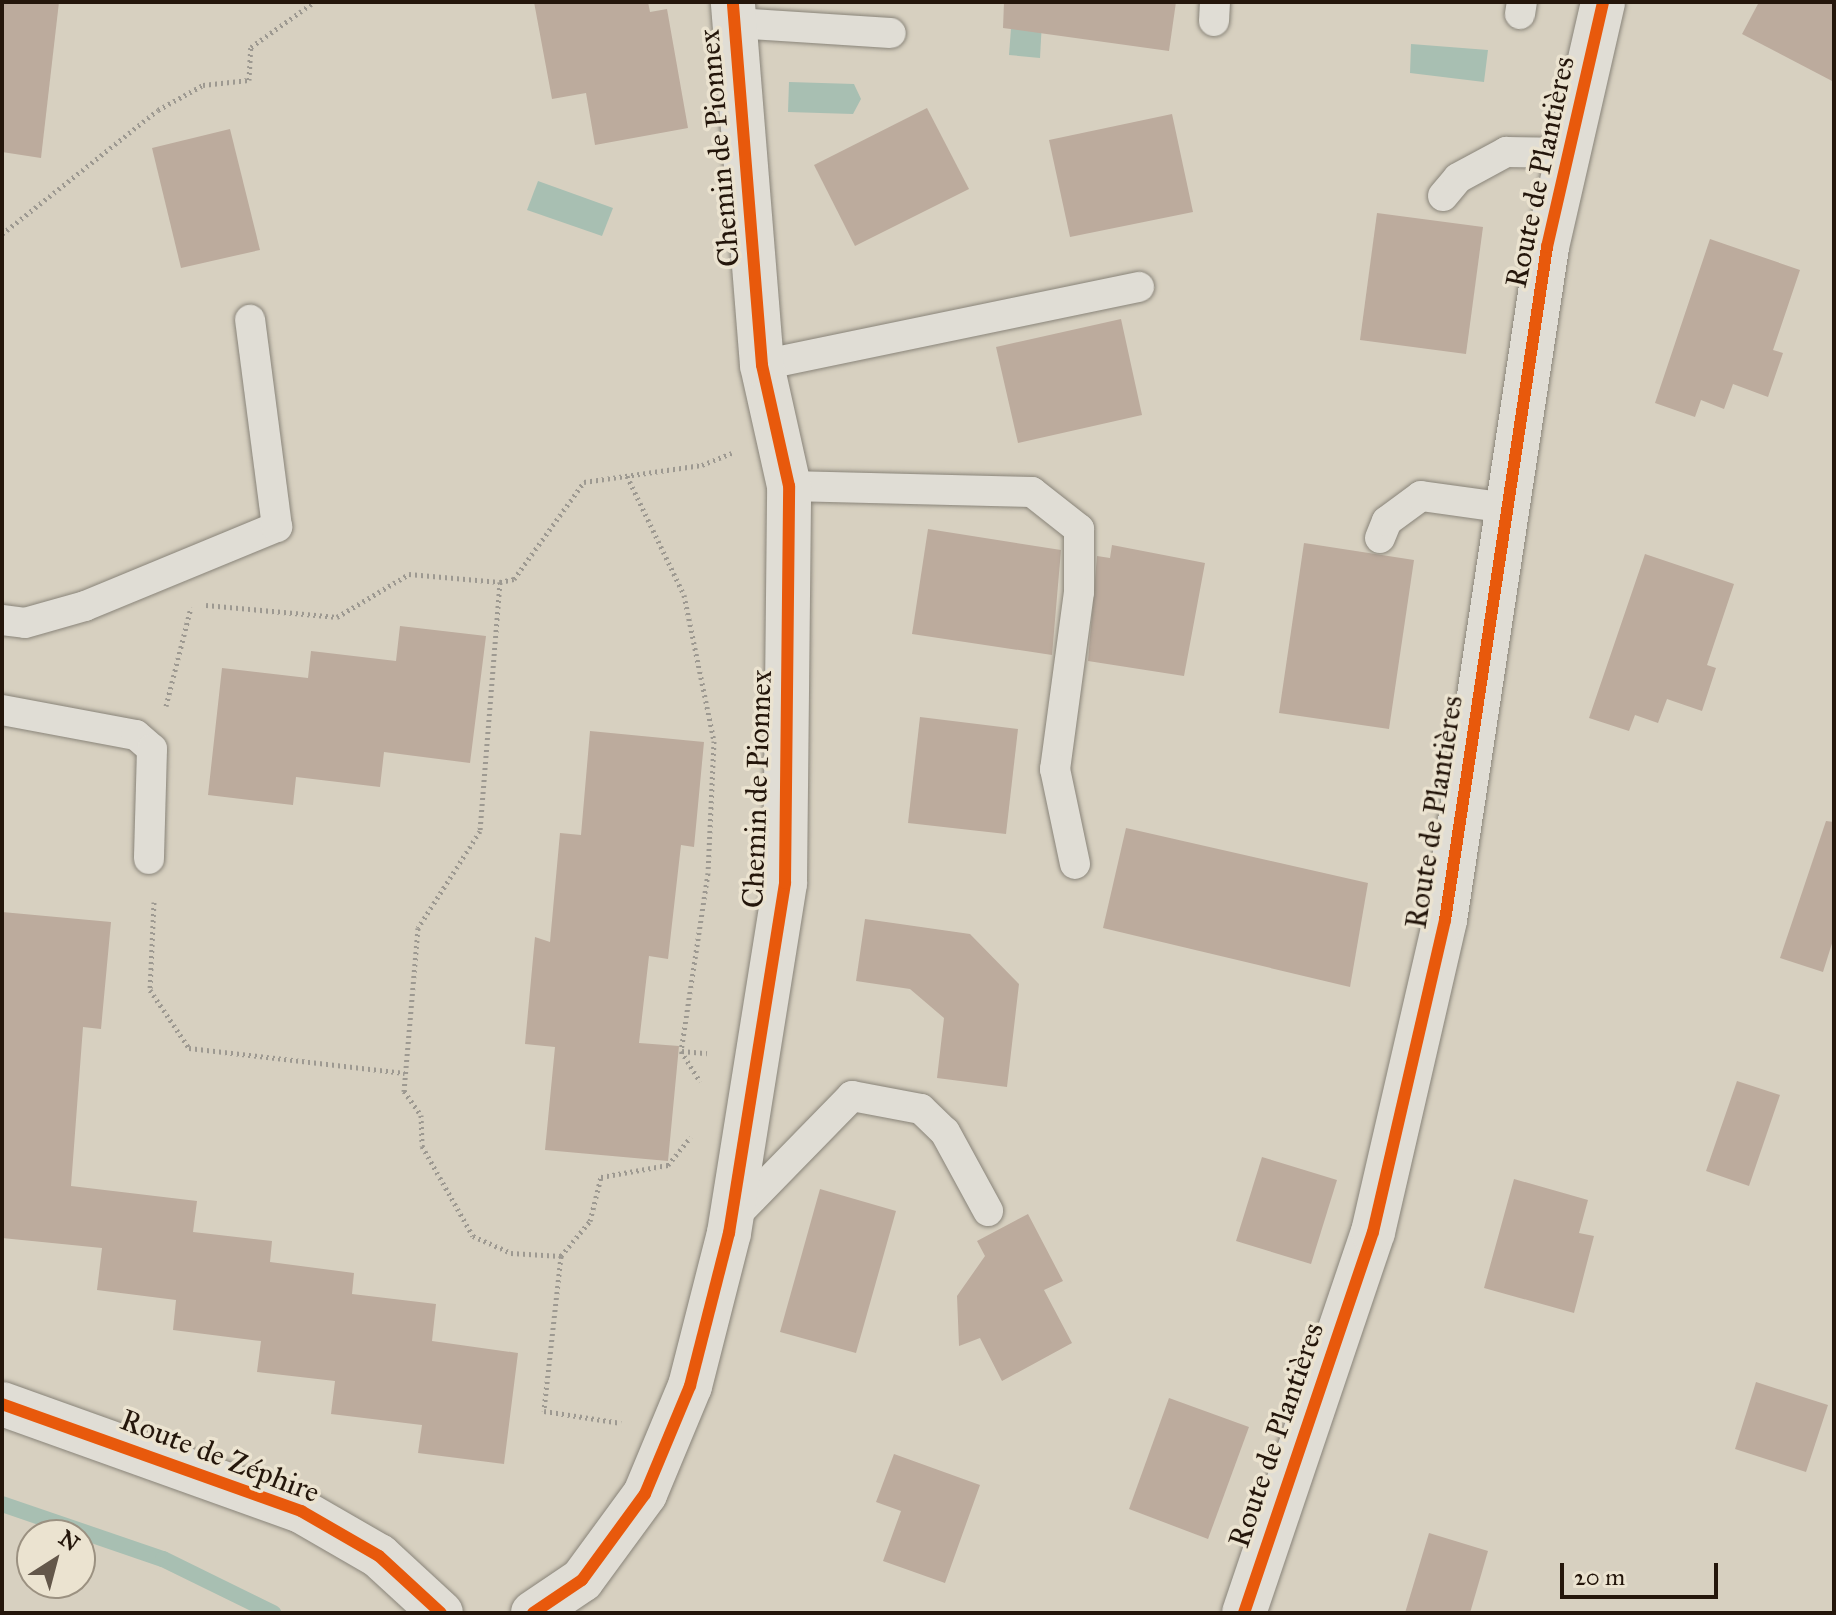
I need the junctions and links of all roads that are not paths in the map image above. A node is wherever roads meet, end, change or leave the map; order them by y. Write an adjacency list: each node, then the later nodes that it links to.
1 (1603, 2): 4 (street, Route de Plantières)
2 (734, 12): 3 (lane); 8 (street, Chemin de Pionnex)
3 (891, 33)
4 (1571, 153): 5 (lane); 10 (street, Route de Plantières)
5 (1443, 196)
6 (1139, 287): 8 (lane)
7 (250, 320): 12 (lane)
8 (762, 365): 9 (street, Chemin de Pionnex)
9 (789, 486): 15 (lane); 17 (street, Chemin de Pionnex)
10 (1508, 508): 11 (lane); 21 (street, Route de Plantières)
11 (1380, 538)
12 (2, 620)
13 (2, 710): 14 (lane)
14 (149, 859)
15 (1075, 864)
16 (988, 1211): 17 (lane)
17 (732, 1219): 20 (street, Chemin de Pionnex)
18 (2, 1404): 19 (street, Route de Zéphire)
19 (441, 1613)
20 (533, 1613)
21 (1244, 1613)

